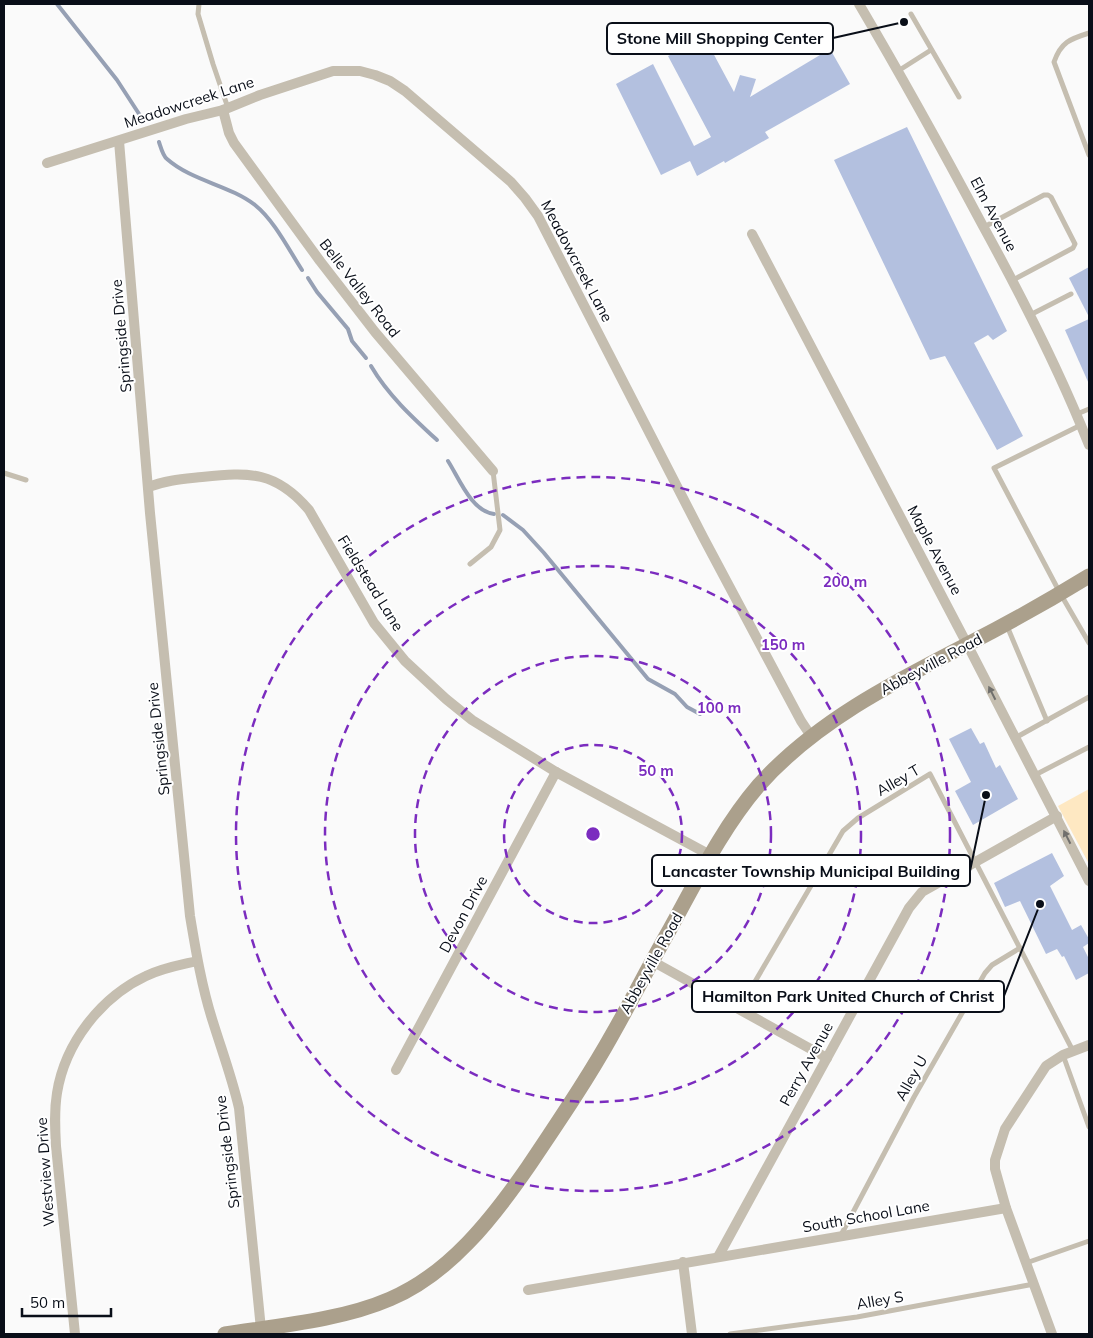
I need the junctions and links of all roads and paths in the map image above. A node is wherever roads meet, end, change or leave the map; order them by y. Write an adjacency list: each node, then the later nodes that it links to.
1 (200, 4): 8 (lane)
2 (859, 4): 6 (street, Elm Avenue)
3 (911, 14): 5 (lane)
4 (1089, 34): 10 (lane)
5 (931, 50): 6 (lane); 7 (lane)
6 (898, 71): 12 (street, Elm Avenue)
7 (958, 97)
8 (226, 109): 9 (street, Meadowcreek Lane); 21 (street, Belle Valley Road); 33 (street, Meadowcreek Lane)
9 (119, 141): 11 (street, Meadowcreek Lane); 24 (street, Springside Drive)
10 (1089, 155)
11 (47, 163)
12 (984, 227): 14 (street, Elm Avenue); 14 (lane)
13 (752, 234): 30 (street, Maple Avenue)
14 (1013, 280): 16 (street, Elm Avenue)
15 (1071, 294): 16 (lane)
16 (1030, 316): 18 (street, Elm Avenue)
17 (1089, 409): 18 (lane)
18 (1077, 414): 19 (street, Elm Avenue)
19 (1081, 425): 20 (street, Elm Avenue); 27 (lane)
20 (1089, 445)
21 (493, 471): 25 (lane)
22 (4, 473): 23 (lane)
23 (26, 480)
24 (149, 487): 36 (street, Fieldstead Lane); 43 (street, Springside Drive)
25 (470, 564)
26 (1089, 576): 27 (street, Abbeyville Road)
27 (1060, 594): 28 (street, Abbeyville Road); 29 (lane)
28 (1006, 624): 30 (street, Abbeyville Road); 32 (lane)
29 (1089, 643)
30 (967, 644): 33 (street, Abbeyville Road); 34 (street, Maple Avenue, one-way to 30)
31 (1089, 697): 32 (lane)
32 (1046, 721): 34 (lane)
33 (811, 736): 39 (street, Abbeyville Road)
34 (1015, 738): 37 (street, Maple Avenue)
35 (1089, 747): 37 (lane)
36 (556, 772): 39 (street, Fieldstead Lane); 49 (street, Devon Drive)
37 (1034, 776): 38 (street, Maple Avenue)
38 (1057, 816): 40 (street, Perry Avenue); 41 (street, Maple Avenue, one-way to 38)
39 (710, 855): 44 (street, Abbeyville Road)
40 (975, 862): 42 (lane, Alley T); 45 (lane, Alley T); 48 (street, Perry Avenue)
41 (1089, 881)
42 (1020, 948): 47 (lane, Alley T); 52 (lane, Alley U)
43 (197, 961): 59 (street, Springside Drive); 60 (street, Westview Drive)
44 (652, 961): 45 (street); 59 (street, Abbeyville Road)
45 (739, 1009): 48 (street)
46 (1089, 1045): 47 (street)
47 (1068, 1053): 50 (lane, Alley T); 51 (street)
48 (827, 1058): 54 (street, Perry Avenue)
49 (396, 1070)
50 (1089, 1127)
51 (1006, 1208): 52 (street, South School Lane); 56 (street)
52 (840, 1236): 54 (street, South School Lane)
53 (1089, 1241): 56 (lane)
54 (718, 1256): 55 (street, South School Lane)
55 (683, 1262): 58 (street, South School Lane); 62 (street)
56 (1026, 1263): 57 (street)
57 (1034, 1284): 63 (lane, Alley S); 64 (street)
58 (528, 1290)
59 (261, 1329): 61 (street, Abbeyville Road)
60 (75, 1334)
61 (225, 1334)
62 (692, 1334)
63 (730, 1334)
64 (1052, 1334)

